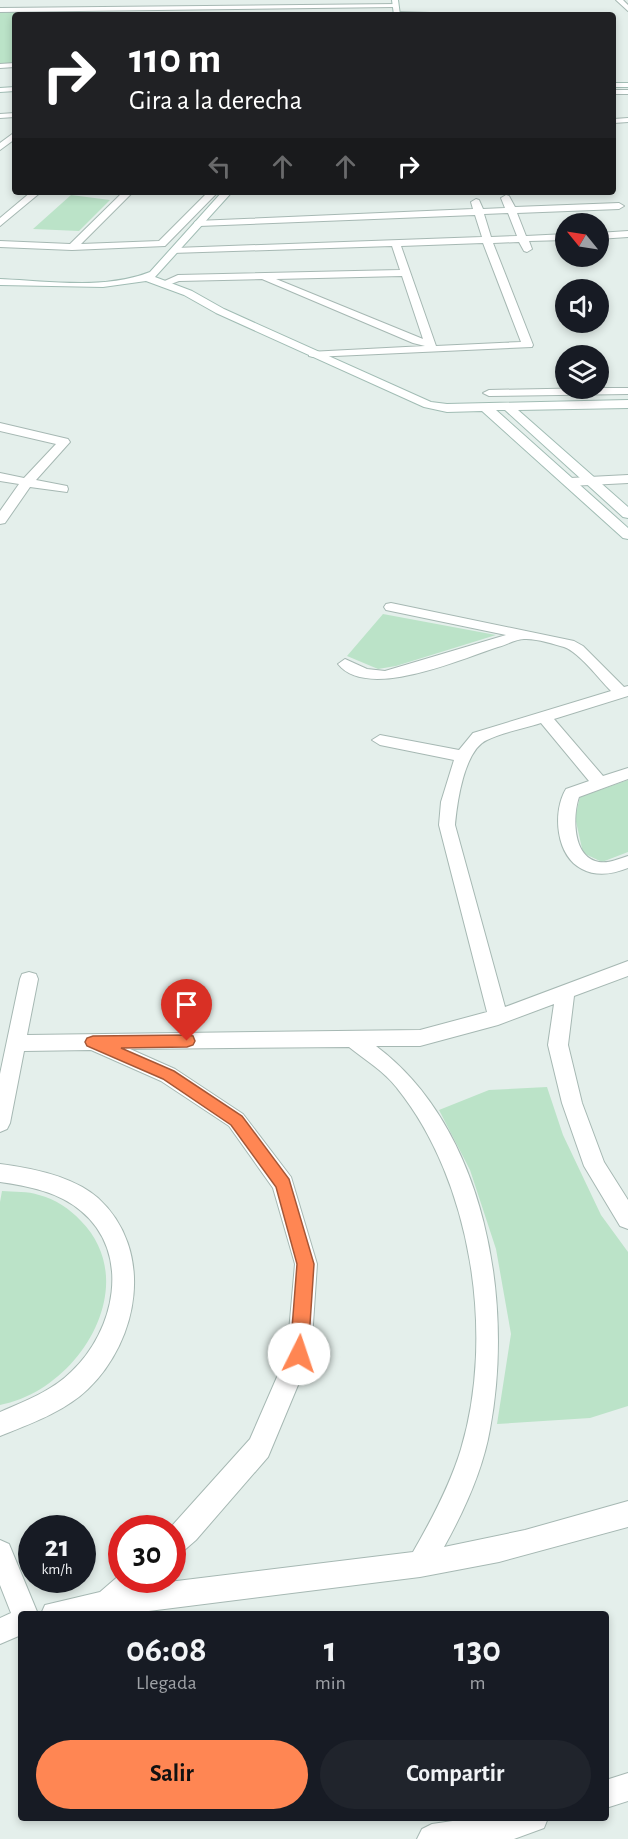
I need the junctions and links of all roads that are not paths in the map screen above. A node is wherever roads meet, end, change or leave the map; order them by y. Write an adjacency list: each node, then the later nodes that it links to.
1 (151, 0): 9 (street)
2 (619, 0): 5 (street)
3 (395, 3): 4 (street)
4 (321, 6): 7 (street); 10 (street)
5 (628, 9)
6 (0, 10): 8 (street)
7 (219, 11): 9 (street)
8 (80, 12): 9 (street)
9 (150, 12)
10 (321, 12)
11 (12, 137): 12 (street)
12 (0, 147)
13 (33, 195): 22 (street)
14 (125, 195): 31 (street)
15 (210, 195): 31 (street)
16 (224, 195): 23 (street)
17 (613, 195): 20 (street)
18 (506, 198): 20 (street)
19 (476, 201): 21 (street)
20 (511, 211): 21 (street); 27 (street)
21 (479, 212): 23 (street); 28 (street)
22 (0, 223)
23 (199, 223): 32 (street)
24 (628, 234): 25 (street)
25 (609, 235)
26 (555, 238): 27 (street)
27 (522, 239): 28 (street); 33 (street)
28 (487, 240): 30 (street); 39 (street)
29 (0, 244): 31 (street)
30 (396, 244): 32 (street); 34 (street)
31 (72, 247)
32 (175, 251): 36 (street)
33 (527, 251)
34 (406, 273): 35 (street); 39 (street)
35 (262, 276): 38 (street); 39 (street)
36 (147, 278): 37 (street); 38 (street)
37 (0, 282)
38 (163, 284): 40 (street)
39 (431, 347): 40 (street)
40 (313, 354): 45 (street)
41 (628, 391): 42 (street)
42 (489, 393)
43 (628, 404): 44 (street)
44 (508, 407): 45 (street); 49 (street)
45 (486, 408): 50 (street)
46 (0, 427): 51 (street)
47 (0, 477): 51 (street)
48 (628, 479): 49 (street)
49 (590, 481): 50 (street); 54 (street)
50 (570, 482): 56 (street)
51 (23, 488): 52 (street); 53 (street); 55 (street)
52 (62, 489)
53 (0, 496)
54 (628, 514)
55 (0, 520)
56 (628, 535)
57 (391, 607): 58 (street)
58 (527, 634): 59 (street); 60 (street)
59 (345, 664)
60 (624, 692): 61 (street)
61 (544, 717): 63 (street); 65 (street)
62 (380, 740): 63 (street)
63 (463, 756): 70 (street)
64 (628, 773): 65 (street)
65 (600, 783): 66 (street)
66 (628, 862)
67 (628, 968): 69 (street)
68 (30, 979): 73 (street)
69 (565, 992): 70 (street); 76 (street)
70 (498, 1017): 71 (street)
71 (353, 1039): 72 (street); 81 (street)
72 (93, 1042): 73 (street); 79 (street)
73 (17, 1043): 74 (street)
74 (0, 1123)
75 (0, 1173): 77 (street)
76 (628, 1219)
77 (0, 1424)
78 (628, 1514): 81 (street)
79 (186, 1532)
80 (0, 1553): 84 (street)
81 (421, 1563): 83 (street)
82 (118, 1593): 83 (street)
83 (108, 1602): 85 (street)
84 (24, 1611)
85 (68, 1611)
86 (18, 1623): 87 (street)
87 (0, 1630)
88 (628, 1786): 89 (street)
89 (609, 1793)
90 (524, 1821): 91 (street)
91 (470, 1836): 92 (street)
92 (432, 1839)

